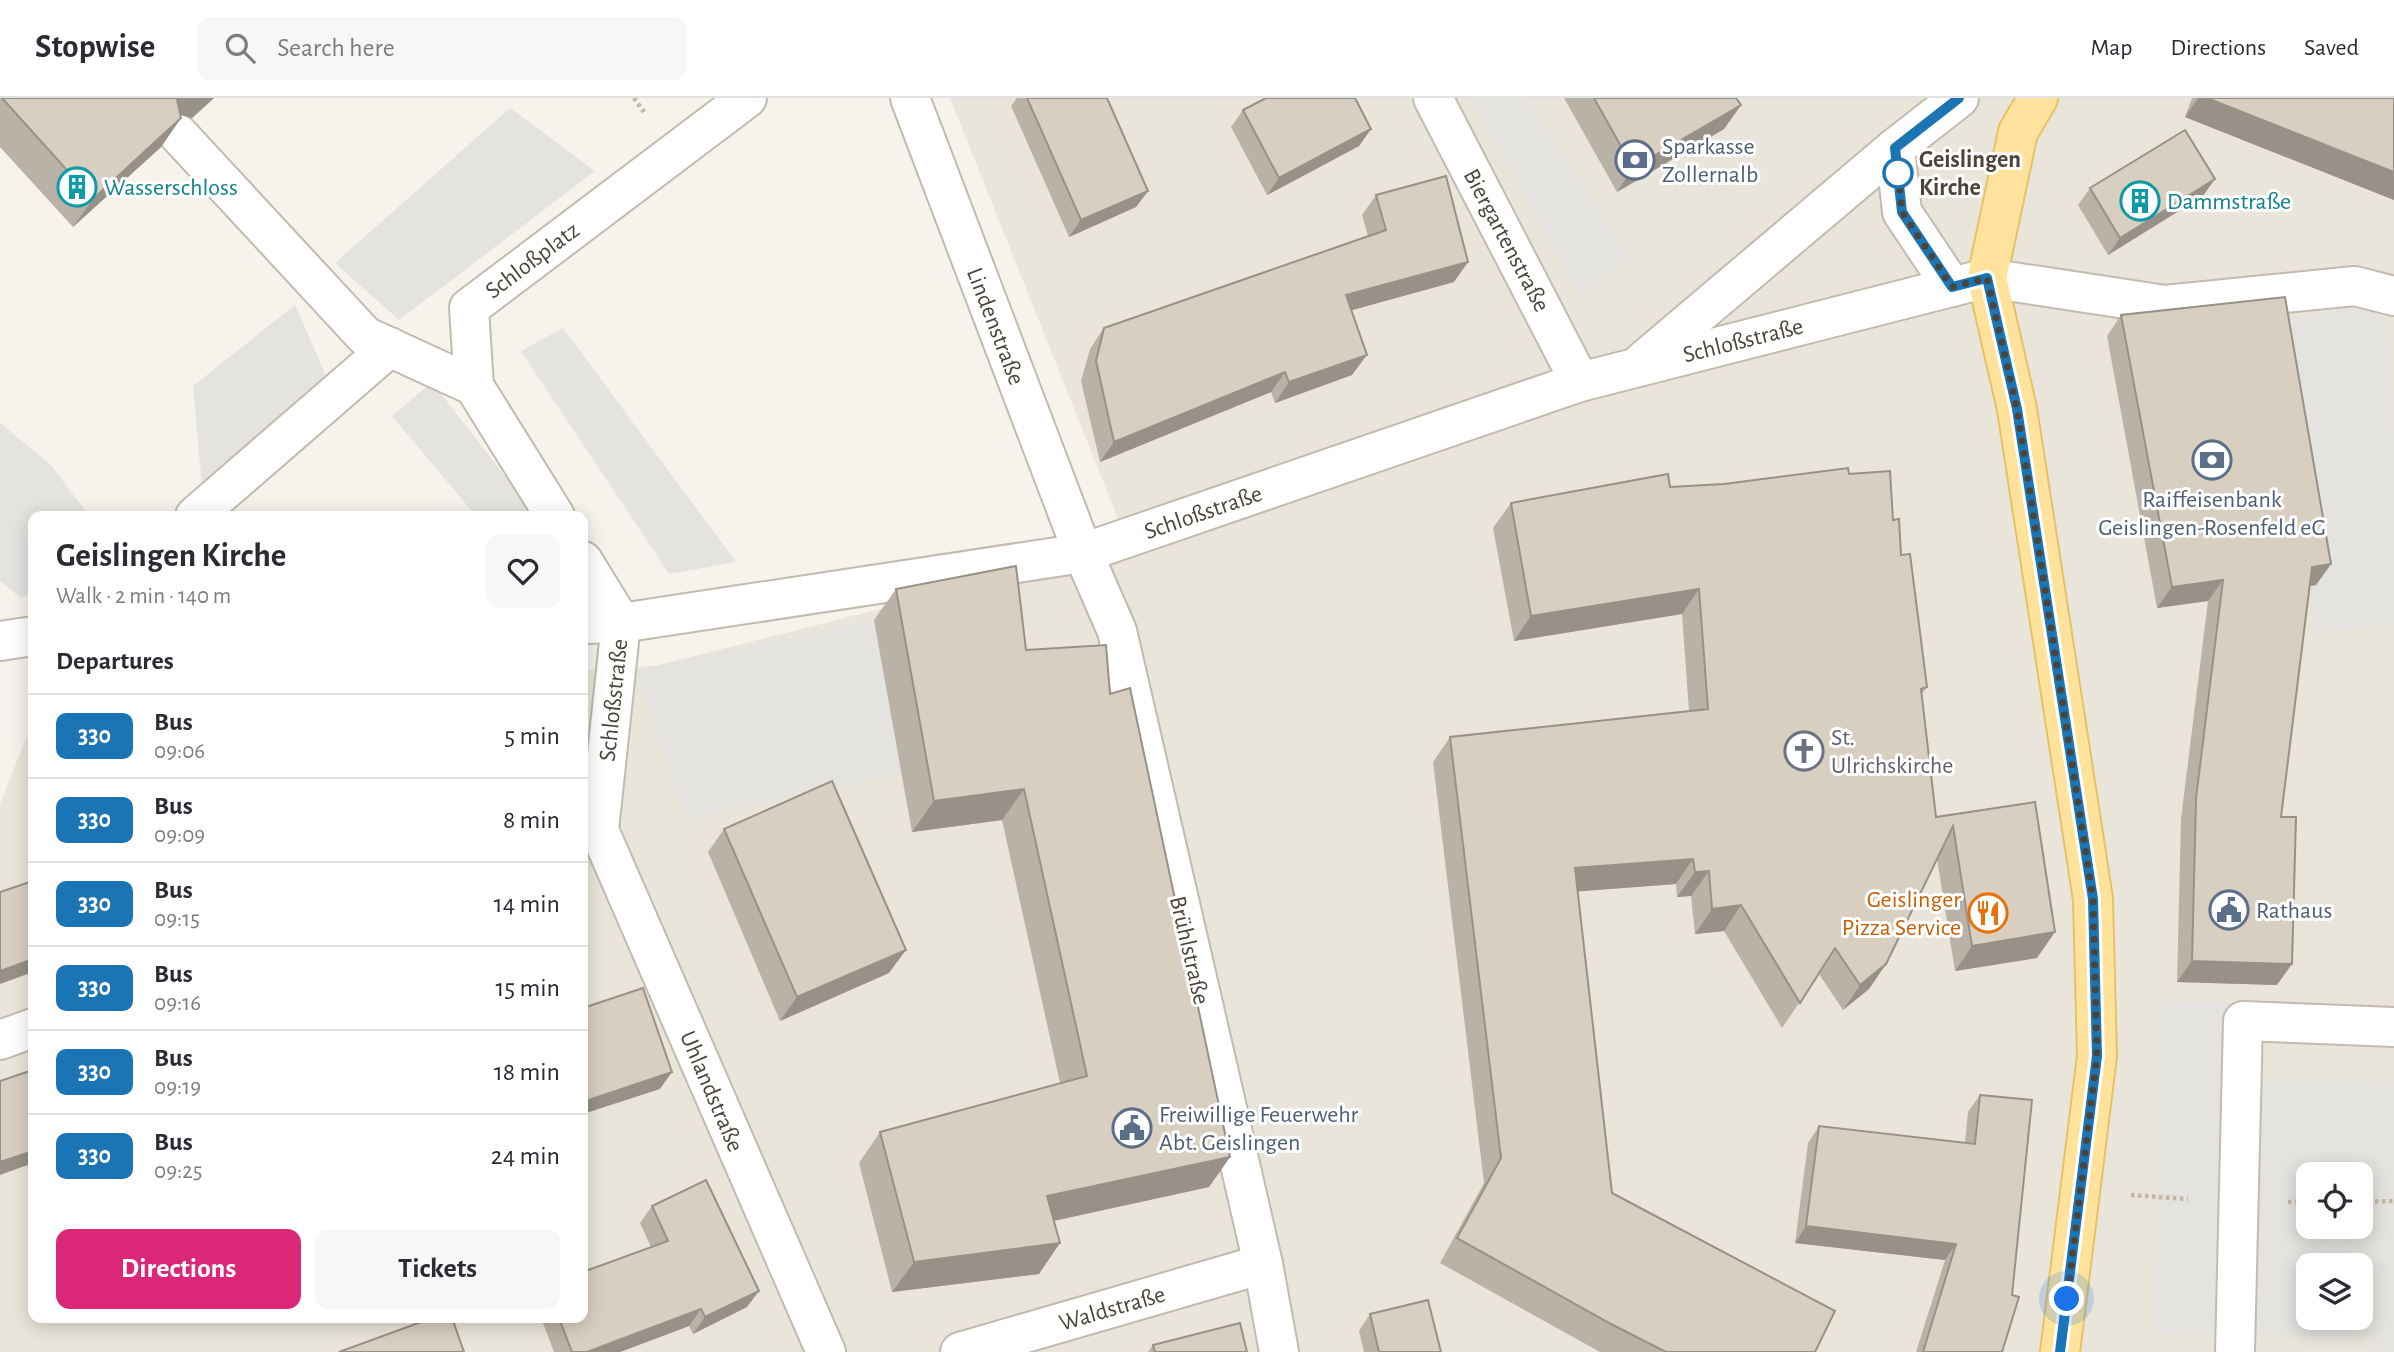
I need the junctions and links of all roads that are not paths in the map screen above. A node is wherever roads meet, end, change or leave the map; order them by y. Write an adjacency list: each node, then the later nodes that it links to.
1 (747, 98): 13 (street, Schloßplatz)
2 (910, 98): 16 (street, Lindenstraße)
3 (1433, 98): 12 (street, Biergartenstraße)
4 (1959, 98): 7 (street)
5 (2038, 98): 8 (main road)
6 (178, 134): 10 (street)
7 (1895, 148): 8 (street); 11 (street)
8 (1970, 282): 9 (street); 11 (street, Schloßstraße); 30 (main road)
9 (2394, 296)
10 (390, 347): 13 (street); 14 (street)
11 (1636, 368): 12 (street, Schloßstraße)
12 (1580, 382): 16 (street, Schloßstraße)
13 (474, 386): 15 (street, Schloßplatz)
14 (201, 511)
15 (552, 511)
16 (1083, 553): 18 (street, Schloßstraße); 26 (street, Brühlstraße)
17 (588, 569): 18 (street)
18 (621, 623): 19 (street); 22 (street, Schloßstraße)
19 (588, 624)
20 (28, 637): 21 (street)
21 (0, 641)
22 (591, 832): 27 (street, Uhlandstraße)
23 (2394, 1027): 31 (street)
24 (28, 1030): 25 (street)
25 (0, 1040)
26 (1263, 1265): 28 (street, Waldstraße); 29 (street, Brühlstraße)
27 (826, 1352)
28 (960, 1352)
29 (1279, 1352)
30 (2060, 1352)
31 (2235, 1352)

